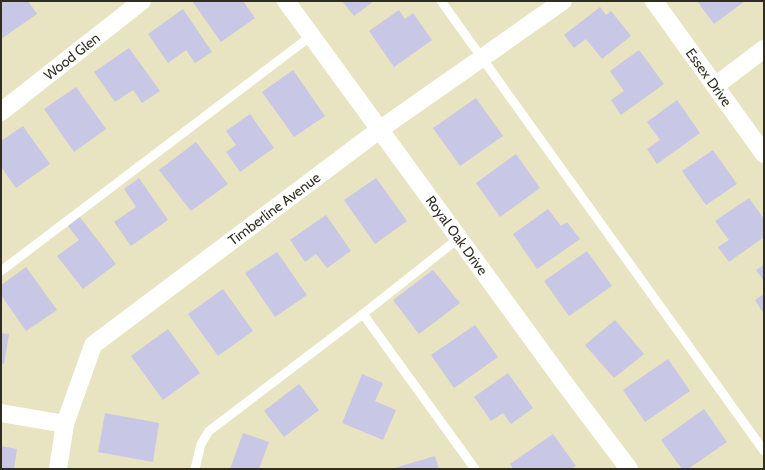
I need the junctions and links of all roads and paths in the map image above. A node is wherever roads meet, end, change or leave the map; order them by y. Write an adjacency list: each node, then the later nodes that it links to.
1 (142, 1): 10 (street, Wood Glen)
2 (286, 1): 6 (street, Royal Oak Drive)
3 (442, 1): 8 (lane)
4 (563, 1): 8 (street, Timberline Avenue)
5 (654, 1): 9 (street, Essex Drive)
6 (311, 36): 11 (street, Royal Oak Drive); 14 (lane)
7 (764, 49): 9 (street)
8 (482, 58): 11 (street, Timberline Avenue); 18 (lane)
9 (715, 86): 12 (street, Essex Drive)
10 (1, 112)
11 (379, 130): 13 (street, Royal Oak Drive); 17 (street, Timberline Avenue)
12 (764, 154)
13 (459, 238): 15 (lane); 22 (street, Royal Oak Drive)
14 (1, 271)
15 (363, 314): 20 (lane); 21 (lane)
16 (1, 413): 17 (street)
17 (65, 424): 19 (street, Timberline Avenue)
18 (764, 451)
19 (58, 469)
20 (195, 469)
21 (475, 469)
22 (629, 469)

